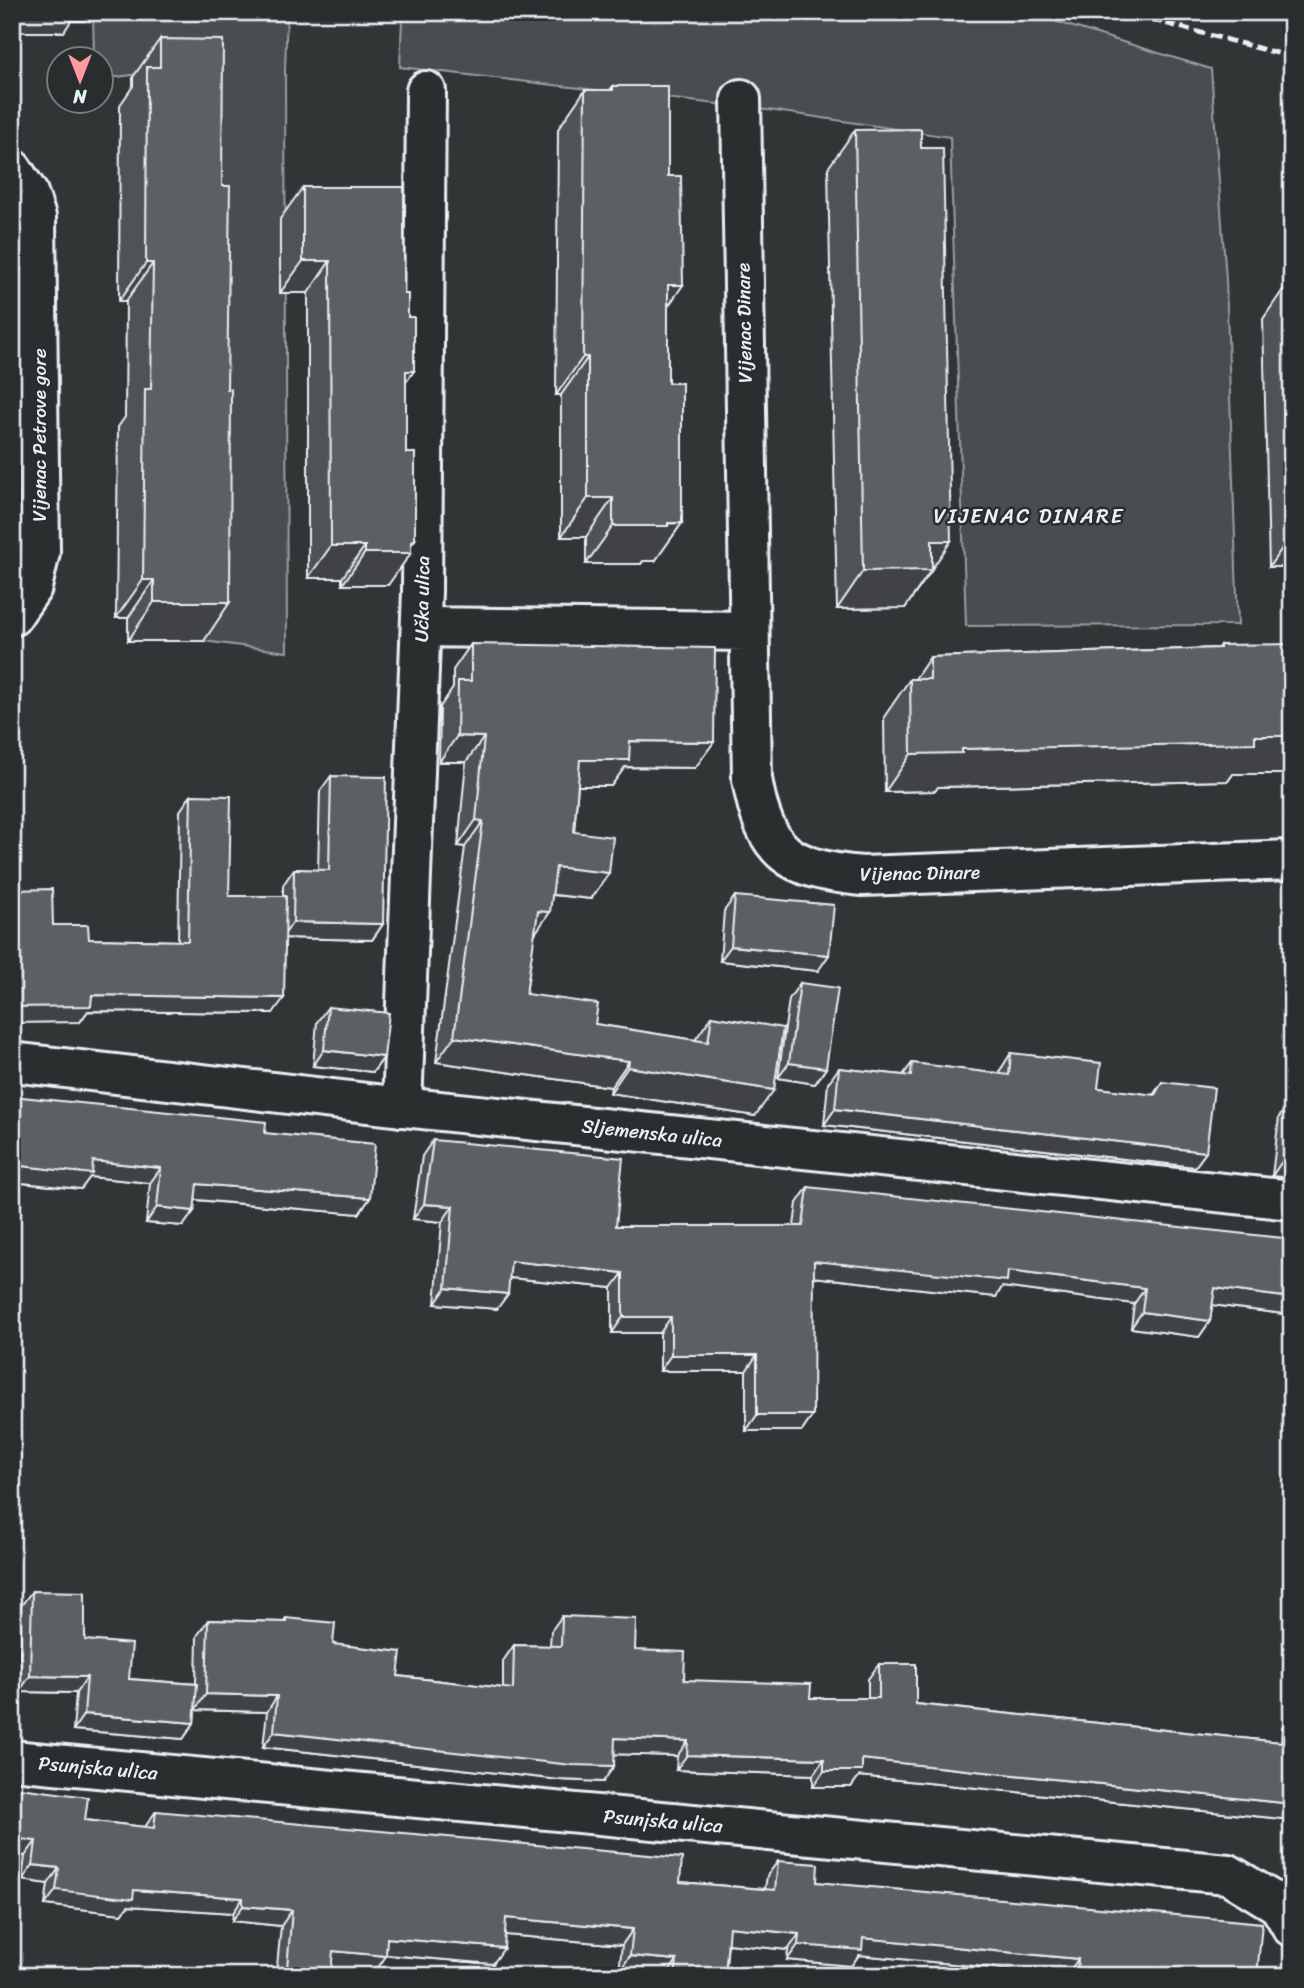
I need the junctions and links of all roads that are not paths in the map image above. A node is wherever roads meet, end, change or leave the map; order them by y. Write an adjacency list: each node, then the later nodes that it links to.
1 (426, 91): 5 (street, Učka ulica)
2 (741, 99): 6 (street, Vijenac Dinare)
3 (12, 169): 4 (street, Vijenac Petrove gore)
4 (12, 616)
5 (421, 628): 6 (street); 9 (street, Učka ulica)
6 (749, 631): 7 (street, Vijenac Dinare)
7 (1292, 860)
8 (12, 1062): 9 (street, Sljemenska ulica)
9 (402, 1107): 10 (street, Sljemenska ulica)
10 (1292, 1200)
11 (12, 1760): 12 (street, Psunjska ulica)
12 (1292, 1927)

